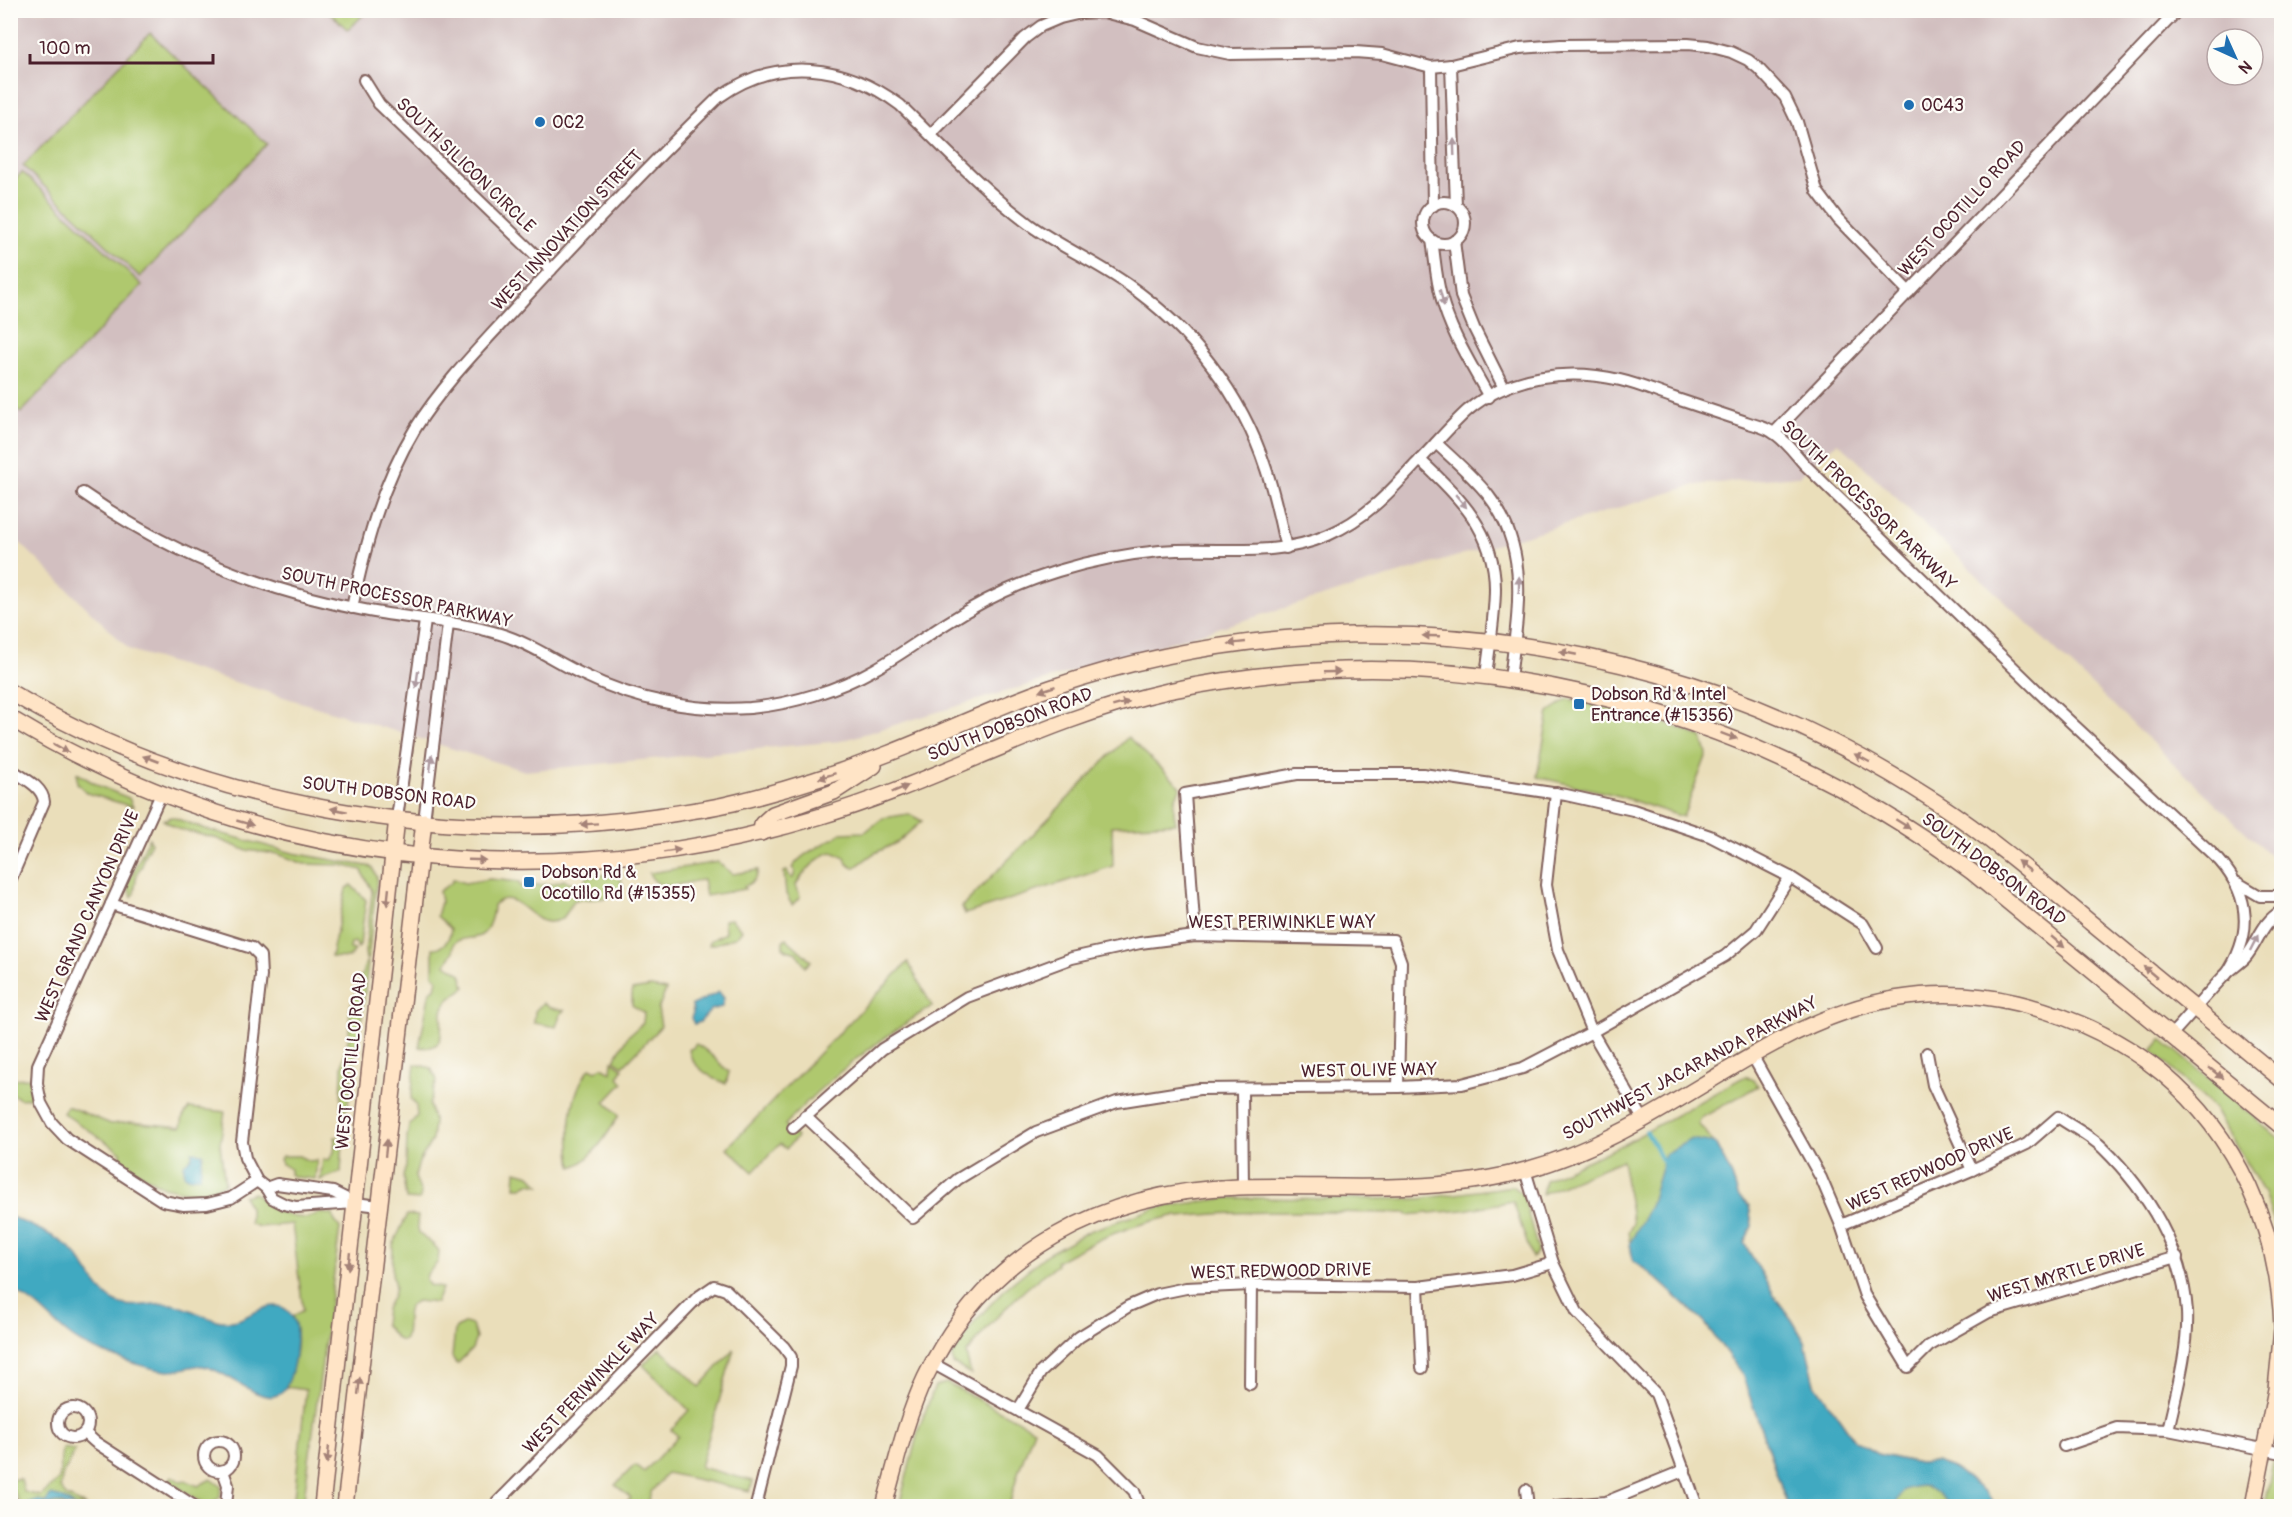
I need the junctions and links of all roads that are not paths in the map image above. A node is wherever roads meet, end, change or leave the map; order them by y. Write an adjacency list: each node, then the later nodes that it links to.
1 (2178, 10): 11 (street, WEST OCOTILLO ROAD)
2 (1451, 65): 3 (street); 7 (street, one-way to 2); 11 (street)
3 (1431, 67): 5 (street); 6 (street)
4 (364, 80): 10 (street, SOUTH SILICON CIRCLE)
5 (931, 134): 10 (street, WEST INNOVATION STREET); 18 (street, WEST INNOVATION STREET)
6 (1433, 206): 7 (street); 8 (street)
7 (1456, 206): 9 (street)
8 (1432, 240): 9 (street); 13 (street, one-way to 13)
9 (1454, 241): 12 (street)
10 (551, 270): 19 (street, WEST INNOVATION STREET)
11 (1909, 292): 14 (street, WEST OCOTILLO ROAD)
12 (1504, 388): 13 (street, SOUTH PROCESSOR PARKWAY); 14 (street, SOUTH PROCESSOR PARKWAY)
13 (1489, 397): 15 (street, SOUTH PROCESSOR PARKWAY)
14 (1775, 432): 38 (street, SOUTH PROCESSOR PARKWAY)
15 (1436, 443): 16 (street, SOUTH PROCESSOR PARKWAY); 23 (street, one-way to 15)
16 (1419, 460): 18 (street, SOUTH PROCESSOR PARKWAY); 22 (street, one-way to 22)
17 (83, 493): 19 (street, SOUTH PROCESSOR PARKWAY)
18 (1286, 548): 21 (street, SOUTH PROCESSOR PARKWAY)
19 (352, 608): 20 (street, SOUTH PROCESSOR PARKWAY)
20 (424, 621): 21 (street, SOUTH PROCESSOR PARKWAY); 32 (street, WEST OCOTILLO ROAD, one-way to 32)
21 (448, 624): 33 (street, one-way to 21)
22 (1490, 641): 23 (main road, SOUTH DOBSON ROAD); 24 (street); 28 (main road, SOUTH DOBSON ROAD, one-way to 28)
23 (1514, 644): 25 (street); 46 (main road, SOUTH DOBSON ROAD, one-way to 23)
24 (1486, 677): 25 (main road, SOUTH DOBSON ROAD); 34 (main road, SOUTH DOBSON ROAD, one-way to 24)
25 (1510, 680): 48 (main road, SOUTH DOBSON ROAD, one-way to 48)
26 (10, 692): 32 (main road, SOUTH DOBSON ROAD, one-way to 26)
27 (10, 718): 31 (main road, SOUTH DOBSON ROAD, one-way to 31)
28 (897, 751): 33 (main road, SOUTH DOBSON ROAD, one-way to 33); 34 (main road)
29 (10, 769): 39 (street)
30 (1556, 793): 37 (street); 43 (street); 47 (street)
31 (161, 794): 35 (main road, SOUTH DOBSON ROAD, one-way to 35); 41 (street, WEST GRAND CANYON DRIVE)
32 (397, 818): 33 (main road, SOUTH DOBSON ROAD); 35 (main road, WEST OCOTILLO ROAD)
33 (424, 821): 36 (main road)
34 (761, 833): 36 (main road, SOUTH DOBSON ROAD, one-way to 34)
35 (393, 854): 36 (main road, SOUTH DOBSON ROAD); 63 (main road, WEST OCOTILLO ROAD, one-way to 63)
36 (419, 856): 64 (main road, one-way to 36)
37 (1790, 877): 44 (street); 47 (street, WEST OLIVE WAY)
38 (2235, 880): 40 (street); 45 (street, SOUTH PROCESSOR PARKWAY)
39 (10, 881)
40 (2282, 897)
41 (111, 904): 60 (street); 60 (street, WEST GRAND CANYON DRIVE)
42 (2282, 911): 45 (street, one-way to 42)
43 (1195, 936): 52 (street, WEST PERIWINKLE WAY); 54 (street, WEST PERIWINKLE WAY)
44 (1877, 948)
45 (2226, 975): 46 (street)
46 (2195, 1009): 48 (street); 51 (main road, SOUTH DOBSON ROAD)
47 (1592, 1032): 52 (street, WEST OLIVE WAY); 55 (street)
48 (2171, 1035): 56 (main road, SOUTH DOBSON ROAD, one-way to 56)
49 (1927, 1053): 59 (street)
50 (1752, 1055): 55 (main road, SOUTHWEST JACARANDA PARKWAY); 66 (street); 71 (main road, SOUTHWEST JACARANDA PARKWAY)
51 (2282, 1080)
52 (1398, 1087): 53 (street, WEST OLIVE WAY)
53 (1242, 1089): 54 (street, WEST OLIVE WAY); 62 (street)
54 (805, 1116): 57 (street, WEST PERIWINKLE WAY)
55 (1643, 1119): 58 (main road, SOUTHWEST JACARANDA PARKWAY)
56 (2282, 1127)
57 (793, 1128)
58 (1525, 1170): 62 (main road, SOUTHWEST JACARANDA PARKWAY); 68 (street)
59 (1972, 1170): 66 (street, WEST REDWOOD DRIVE); 67 (street, WEST REDWOOD DRIVE)
60 (262, 1185): 61 (street); 65 (street)
61 (297, 1187): 63 (street); 65 (street)
62 (1243, 1187): 72 (main road, SOUTHWEST JACARANDA PARKWAY)
63 (355, 1203): 64 (street); 65 (street); 88 (main road, WEST OCOTILLO ROAD, one-way to 88)
64 (379, 1206): 89 (main road, one-way to 64)
65 (296, 1207)
66 (1841, 1225): 67 (street, WEST MYRTLE DRIVE)
67 (2177, 1257): 76 (street)
68 (1553, 1263): 70 (street, WEST REDWOOD DRIVE); 81 (street)
69 (1251, 1285): 70 (street, WEST REDWOOD DRIVE); 74 (street); 75 (street, WEST REDWOOD DRIVE)
70 (1418, 1287): 73 (street)
71 (2282, 1328): 79 (main road, SOUTHWEST JACARANDA PARKWAY)
72 (932, 1363): 75 (street); 92 (main road, SOUTHWEST JACARANDA PARKWAY)
73 (1422, 1368)
74 (1250, 1384)
75 (1018, 1410): 93 (street)
76 (2168, 1430): 78 (street); 79 (street)
77 (85, 1433): 86 (street)
78 (2064, 1446)
79 (2264, 1450): 80 (street); 97 (main road, SOUTHWEST JACARANDA PARKWAY)
80 (2282, 1453)
81 (1685, 1470): 95 (street); 96 (street)
82 (223, 1471): 87 (street)
83 (1526, 1491): 94 (street)
84 (10, 1500): 85 (street)
85 (14, 1506)
86 (194, 1506)
87 (226, 1506)
88 (322, 1506)
89 (345, 1506)
90 (494, 1506): 91 (street, WEST PERIWINKLE WAY)
91 (756, 1506)
92 (885, 1506)
93 (1140, 1506)
94 (1528, 1506)
95 (1556, 1506)
96 (1697, 1506)
97 (2253, 1506)

